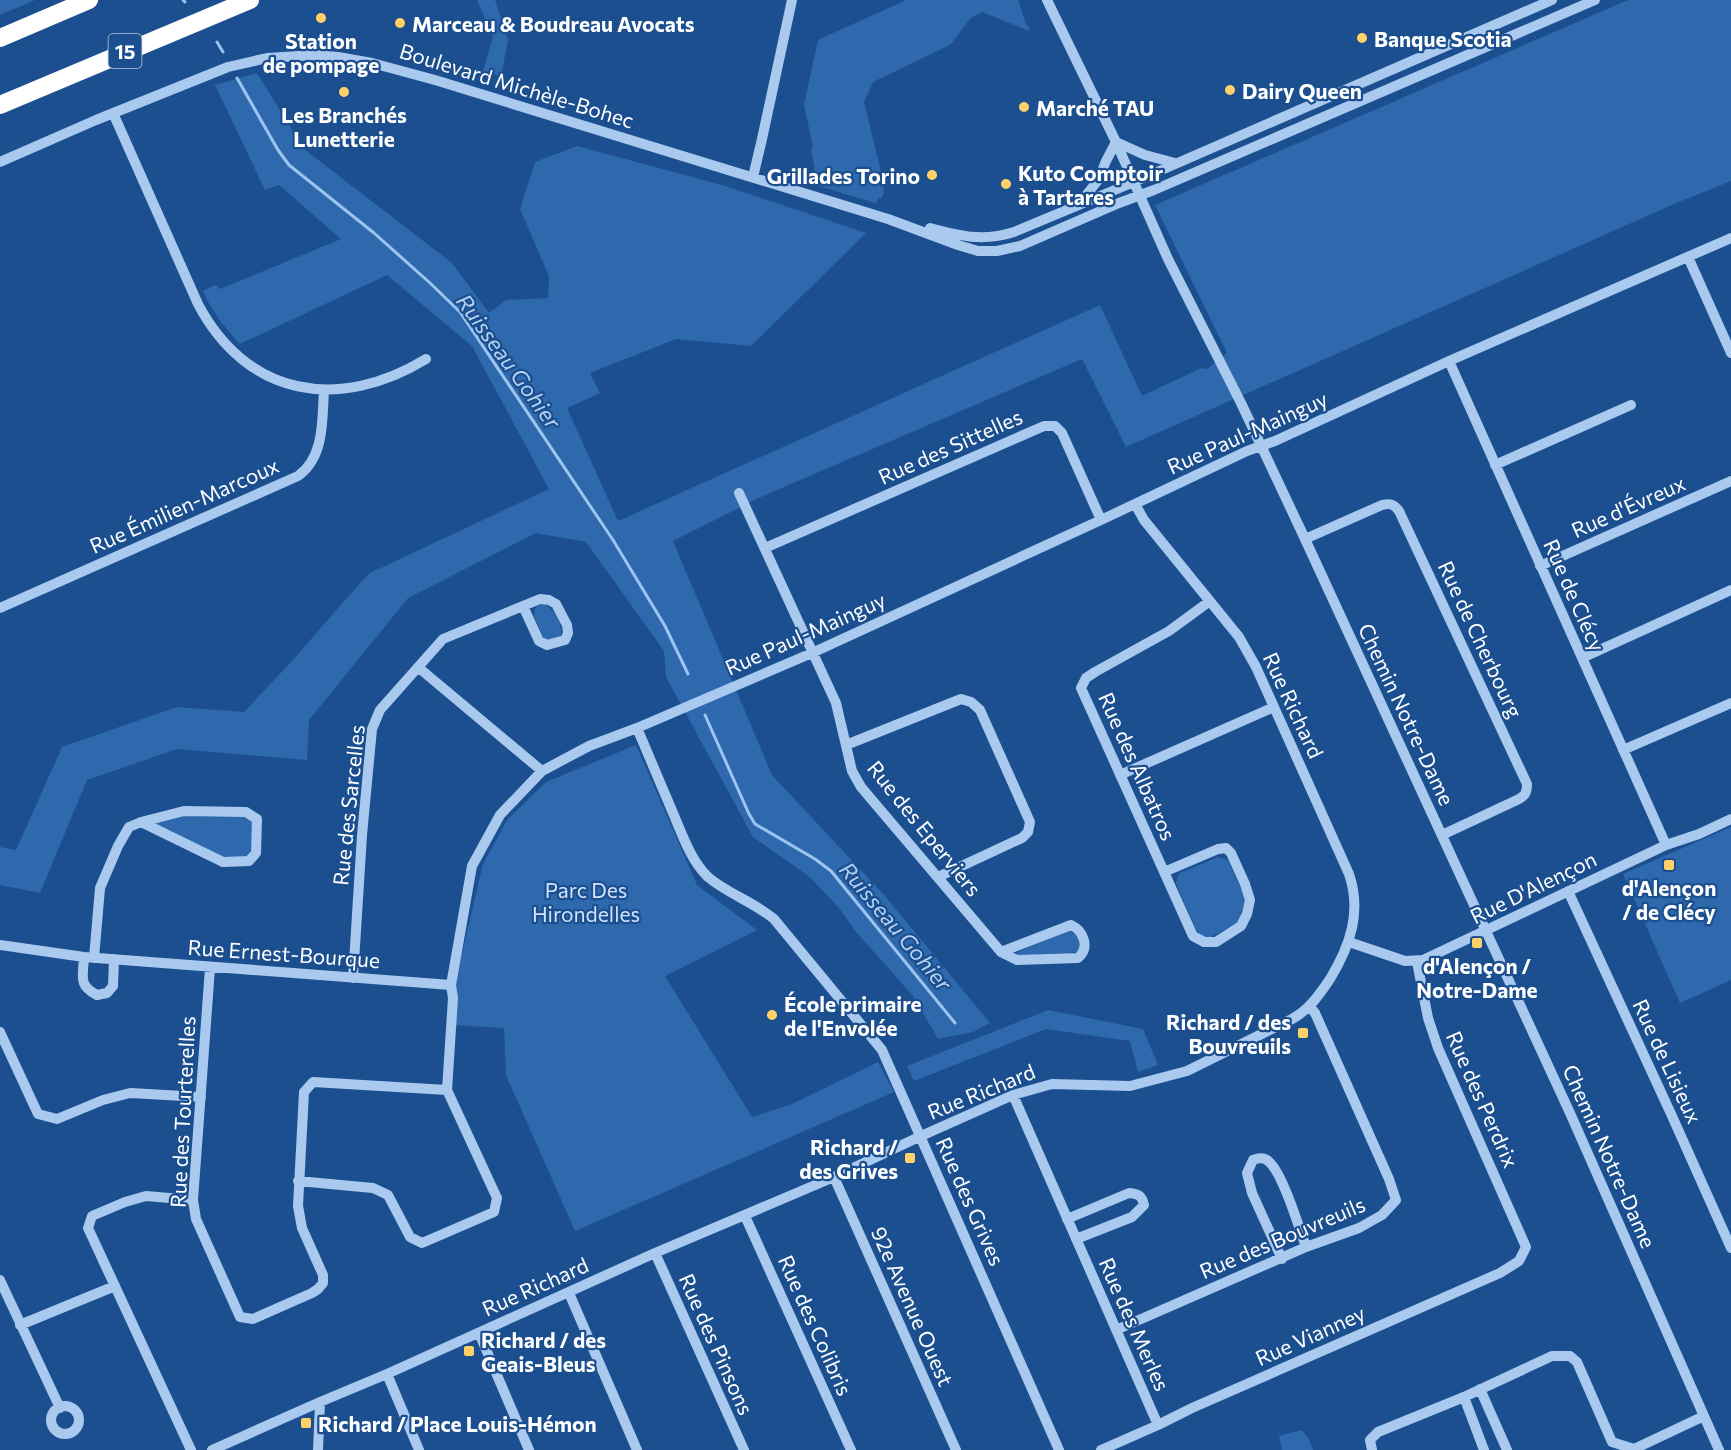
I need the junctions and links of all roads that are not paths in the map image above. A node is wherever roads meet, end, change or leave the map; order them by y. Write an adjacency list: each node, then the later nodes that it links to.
1 (88, 0): 7 (highway)
2 (250, 0): 8 (highway, 15)
3 (792, 0): 13 (street)
4 (1047, 0): 10 (street, Chemin Notre-Dame)
5 (1552, 0): 12 (street, Boulevard Michèle-Bohec)
6 (1595, 0): 15 (street, Boulevard Michèle-Bohec)
7 (0, 38)
8 (0, 105)
9 (113, 113): 11 (street, Boulevard Michèle-Bohec); 13 (street, Boulevard Michèle-Bohec); 23 (street)
10 (1116, 142): 12 (street); 14 (street, Chemin Notre-Dame); 16 (street)
11 (0, 162)
12 (1175, 163): 14 (street, Boulevard Michèle-Bohec)
13 (753, 177): 17 (street, Boulevard Michèle-Bohec)
14 (1134, 182): 15 (street, Chemin Notre-Dame); 16 (street, Boulevard Michèle-Bohec)
15 (1140, 195): 17 (street, Boulevard Michèle-Bohec); 25 (street, Chemin Notre-Dame)
16 (1078, 206): 17 (street, Boulevard Michèle-Bohec)
17 (888, 219)
18 (1731, 238): 19 (street, Rue Paul-Mainguy)
19 (1688, 257): 20 (street); 22 (street, Rue Paul-Mainguy)
20 (1731, 352)
21 (426, 359): 23 (street)
22 (1449, 361): 25 (street, Rue Paul-Mainguy); 26 (street, Rue de Clécy)
23 (324, 390): 37 (street, Rue Émilien-Marcoux)
24 (1631, 405): 26 (street)
25 (1261, 446): 29 (street, Rue Paul-Mainguy); 31 (street, Chemin Notre-Dame)
26 (1495, 465): 33 (street, Rue de Clécy)
27 (1731, 481): 33 (street, Rue d'Évreux)
28 (739, 493): 32 (street, Rue des Eperviers)
29 (1136, 504): 30 (street, Rue Paul-Mainguy); 35 (street, Rue Richard)
30 (1101, 520): 32 (street, Rue des Sittelles); 38 (street, Rue Paul-Mainguy)
31 (1305, 539): 50 (street, Chemin Notre-Dame); 50 (street, Rue de Cherbourg)
32 (765, 548): 38 (street, Rue des Eperviers)
33 (1540, 566): 39 (street, Rue de Clécy)
34 (1731, 590): 39 (street)
35 (1210, 601): 42 (street, Rue Richard); 47 (street, Rue des Albatros)
36 (523, 606): 36 (street, Rue des Sarcelles); 40 (street, Rue des Sarcelles)
37 (0, 608)
38 (812, 653): 43 (street, Rue Paul-Mainguy); 44 (street, Rue des Eperviers)
39 (1582, 658): 45 (street, Rue de Clécy)
40 (419, 668): 46 (street); 63 (street, Rue des Sarcelles)
41 (1731, 703): 45 (street)
42 (1274, 707): 47 (street); 56 (street, Rue Richard)
43 (637, 728): 46 (street, Rue Paul-Mainguy); 70 (street, Rue des Grives)
44 (846, 745): 53 (street, Rue des Eperviers); 53 (street)
45 (1623, 750): 51 (street, Rue de Clécy)
46 (542, 771): 64 (street, Rue Paul-Mainguy)
47 (1120, 775): 52 (street, Rue des Albatros)
48 (1731, 819): 51 (street, Rue D'Alençon)
49 (141, 822): 49 (street); 59 (street)
50 (1442, 835): 55 (street, Chemin Notre-Dame)
51 (1666, 845): 54 (street, Rue D'Alençon)
52 (1164, 872): 52 (street, Rue des Albatros)
53 (939, 877): 58 (street, Rue des Eperviers)
54 (1568, 891): 55 (street, Rue D'Alençon); 79 (street, Rue de Lisieux)
55 (1486, 931): 61 (street, Rue D'Alençon); 93 (street, Chemin Notre-Dame)
56 (1349, 942): 61 (street); 65 (street, Rue Richard)
57 (0, 945): 59 (street, Rue Ernest-Bourque)
58 (1000, 952): 58 (street)
59 (89, 958): 60 (street, Rue Ernest-Bourque); 60 (street)
60 (114, 960): 62 (street, Rue Ernest-Bourque)
61 (1417, 962): 78 (street, Rue des Perdrix)
62 (210, 968): 63 (street, Rue Ernest-Bourque); 69 (street, Rue des Tourterelles)
63 (353, 978): 64 (street, Rue Ernest-Bourque)
64 (451, 985): 67 (street, Rue Paul-Mainguy)
65 (1310, 1007): 68 (street, Rue Richard); 77 (street, Rue des Bouvreuils)
66 (0, 1032): 69 (street)
67 (447, 1090): 72 (street, Rue des Tourterelles); 72 (street, Rue Paul-Mainguy)
68 (1013, 1095): 70 (street, Rue Richard); 75 (street, Rue des Merles)
69 (201, 1097): 73 (street, Rue des Tourterelles)
70 (921, 1136): 71 (street, Rue Richard); 105 (street, Rue des Grives)
71 (834, 1178): 74 (street, Rue Richard); 104 (street, 92e Avenue Ouest)
72 (298, 1181): 73 (street, Rue des Tourterelles)
73 (192, 1200): 83 (street)
74 (745, 1216): 80 (street, Rue Richard); 103 (street, Rue des Colibris)
75 (1067, 1219): 76 (street, Rue des Merles); 76 (street, Rue des Merles)
76 (1076, 1239): 86 (street, Rue des Merles)
77 (1306, 1247): 81 (street, Rue des Bouvreuils); 81 (street)
78 (1526, 1247): 94 (street, Rue Vianney)
79 (1731, 1248)
80 (655, 1253): 84 (street, Rue Richard); 102 (street, Rue des Pinsons)
81 (1282, 1259): 86 (street, Rue des Bouvreuils)
82 (0, 1280): 85 (street)
83 (115, 1286): 85 (street); 96 (street)
84 (569, 1293): 87 (street, Rue Richard); 101 (street)
85 (20, 1325): 92 (street)
86 (1116, 1330): 94 (street, Rue des Merles)
87 (479, 1333): 88 (street, Rue Richard); 100 (street)
88 (387, 1374): 91 (street, Rue Richard); 99 (street)
89 (1480, 1389): 90 (street); 93 (street); 108 (street)
90 (1464, 1397): 95 (street); 107 (street)
91 (320, 1402): 97 (street, Rue Richard); 98 (street)
92 (60, 1407)
93 (1704, 1416): 109 (street, Chemin Notre-Dame)
94 (1158, 1425): 106 (street, Rue Vianney)
95 (1371, 1445)
96 (190, 1450)
97 (212, 1450)
98 (318, 1450)
99 (419, 1450)
100 (530, 1450)
101 (637, 1450)
102 (744, 1450)
103 (851, 1450)
104 (956, 1450)
105 (1059, 1450)
106 (1101, 1450)
107 (1484, 1450)
108 (1507, 1450)
109 (1719, 1450)

